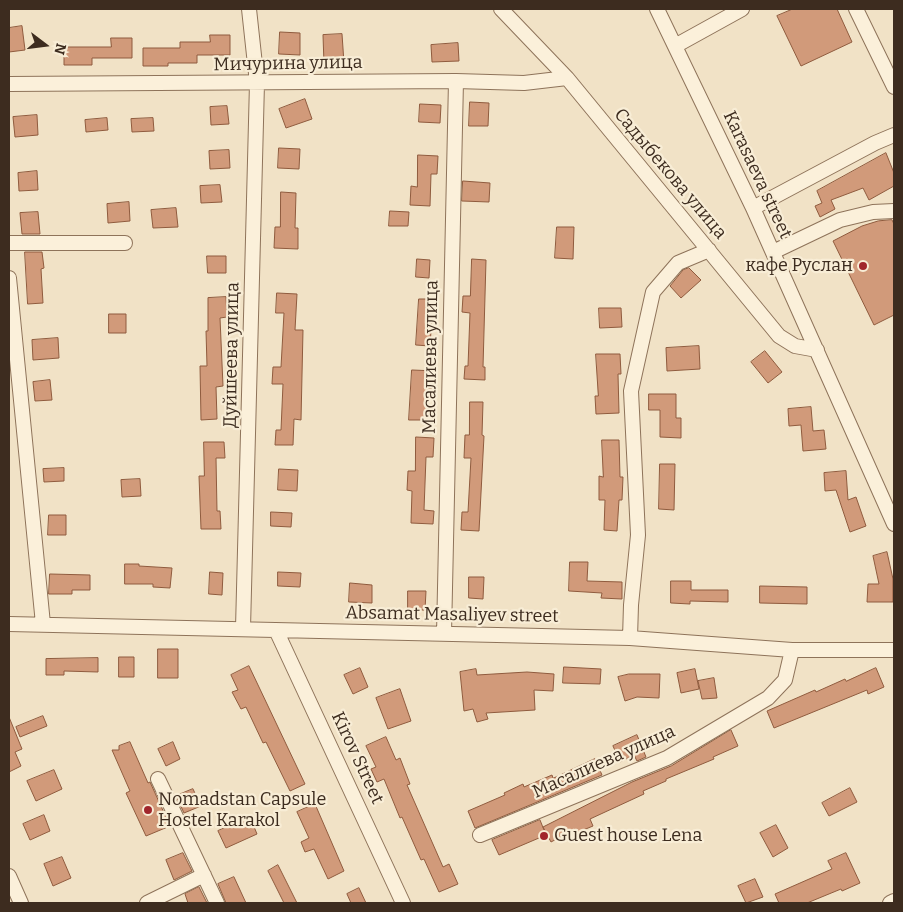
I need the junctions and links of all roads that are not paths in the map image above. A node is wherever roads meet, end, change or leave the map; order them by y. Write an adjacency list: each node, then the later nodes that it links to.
1 (249, 9): 9 (street, Дуйшеева улица)
2 (502, 9): 7 (street, Садыбекова улица)
3 (657, 9): 6 (street, Karasaeva street)
4 (742, 9): 6 (street)
5 (856, 9): 11 (street)
6 (675, 46): 13 (street, Karasaeva street)
7 (567, 78): 8 (street, Мичурина улица); 17 (street, Садыбекова улица)
8 (456, 81): 9 (street, Мичурина улица); 26 (street, Масалиева улица)
9 (257, 83): 10 (street, Мичурина улица); 24 (street, Дуйшеева улица)
10 (9, 84)
11 (894, 86)
12 (894, 135): 13 (street)
13 (753, 208): 18 (street, Karasaeva street)
14 (894, 211): 18 (street)
15 (9, 243): 16 (street)
16 (125, 243)
17 (709, 250): 20 (street, Садыбекова улица); 27 (street)
18 (773, 252): 20 (street, Karasaeva street)
19 (9, 278): 23 (street)
20 (817, 350): 21 (street, Karasaeva street)
21 (893, 515)
22 (9, 624): 23 (street, Absamat Masaliyev street)
23 (44, 624): 24 (street, Absamat Masaliyev street)
24 (243, 628): 25 (street, Absamat Masaliyev street)
25 (276, 630): 26 (street, Absamat Masaliyev street); 38 (street, Kirov Street)
26 (444, 634): 27 (street, Absamat Masaliyev street)
27 (630, 638): 28 (street, Absamat Masaliyev street)
28 (792, 650): 29 (street, Absamat Masaliyev street); 31 (street, Масалиева улица)
29 (894, 650)
30 (158, 779): 32 (street)
31 (480, 835)
32 (204, 875): 36 (street); 37 (street)
33 (9, 876): 35 (street)
34 (894, 901): 39 (street)
35 (21, 903)
36 (147, 903)
37 (217, 903)
38 (404, 903)
39 (890, 903)

